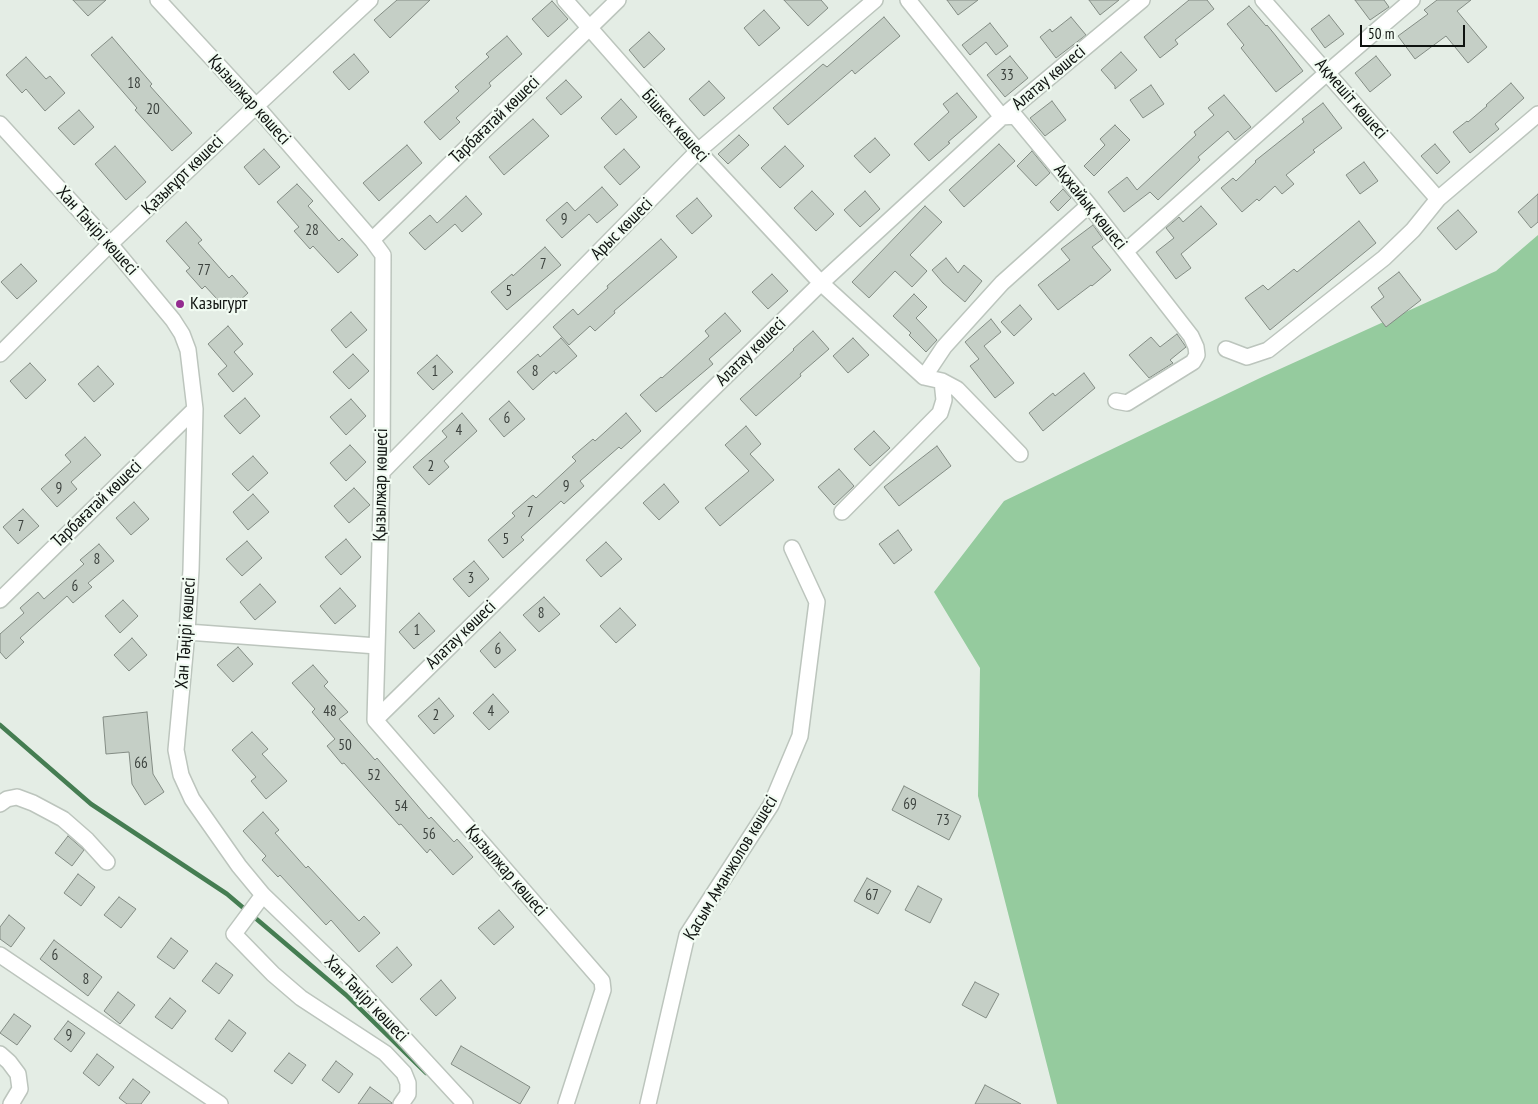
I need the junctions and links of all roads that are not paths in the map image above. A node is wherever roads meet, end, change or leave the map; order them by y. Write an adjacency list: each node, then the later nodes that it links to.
1 (158, 0): 12 (street, Қызылжар көшесі)
2 (370, 0): 12 (street, Қазығұрт көшесі)
3 (565, 0): 10 (street, Бішкек көшесі)
4 (618, 0): 10 (street, Тарбағатай көшесі)
5 (875, 0): 16 (street, Арыс көшесі)
6 (908, 0): 14 (street, Ақжайық көшесі)
7 (1142, 0): 14 (street, Алатау көшесі)
8 (1263, 0): 11 (street, Ақмешіт көшесі)
9 (1412, 0): 11 (street)
10 (589, 28): 16 (street, Бішкек көшесі); 19 (street, Тарбағатай көшесі)
11 (1328, 72): 17 (street, Ақмешіт көшесі); 21 (street)
12 (256, 106): 19 (street, Қызылжар көшесі); 20 (street, Қазығұрт көшесі)
13 (1538, 114): 17 (street)
14 (1002, 117): 18 (street, Ақжайық көшесі); 22 (street, Алатау көшесі)
15 (0, 124): 20 (street, Хан Тәңірі көшесі)
16 (698, 151): 22 (street, Бішкек көшесі); 30 (street, Арыс көшесі)
17 (1438, 199): 23 (street)
18 (1090, 204): 21 (street, Ақжайық көшесі); 25 (street)
19 (372, 240): 30 (street, Қызылжар көшесі)
20 (110, 244): 24 (street, Қазығұрт көшесі); 28 (street, Хан Тәңірі көшесі)
21 (1126, 251): 27 (street, Ақжайық көшесі)
22 (821, 283): 25 (street, Бішкек көшесі); 36 (street, Алатау көшесі)
23 (1226, 348)
24 (0, 354)
25 (924, 377): 26 (street)
26 (942, 381): 29 (street); 31 (street)
27 (1116, 401)
28 (196, 409): 33 (street, Тарбағатай көшесі); 34 (street, Хан Тәңірі көшесі)
29 (1020, 454)
30 (382, 472): 35 (street, Қызылжар көшесі)
31 (842, 512)
32 (792, 548): 47 (street, Қасым Аманжолов көшесі)
33 (0, 600)
34 (187, 632): 35 (street); 39 (street, Хан Тәңірі көшесі)
35 (377, 646): 36 (street, Қызылжар көшесі)
36 (375, 720): 46 (street, Қызылжар көшесі)
37 (0, 804): 38 (street)
38 (107, 862)
39 (263, 895): 44 (street); 45 (street, Хан Тәңірі көшесі)
40 (0, 955): 43 (street)
41 (0, 1054): 42 (street)
42 (11, 1104)
43 (220, 1104)
44 (401, 1104)
45 (465, 1104)
46 (566, 1104)
47 (648, 1104)

